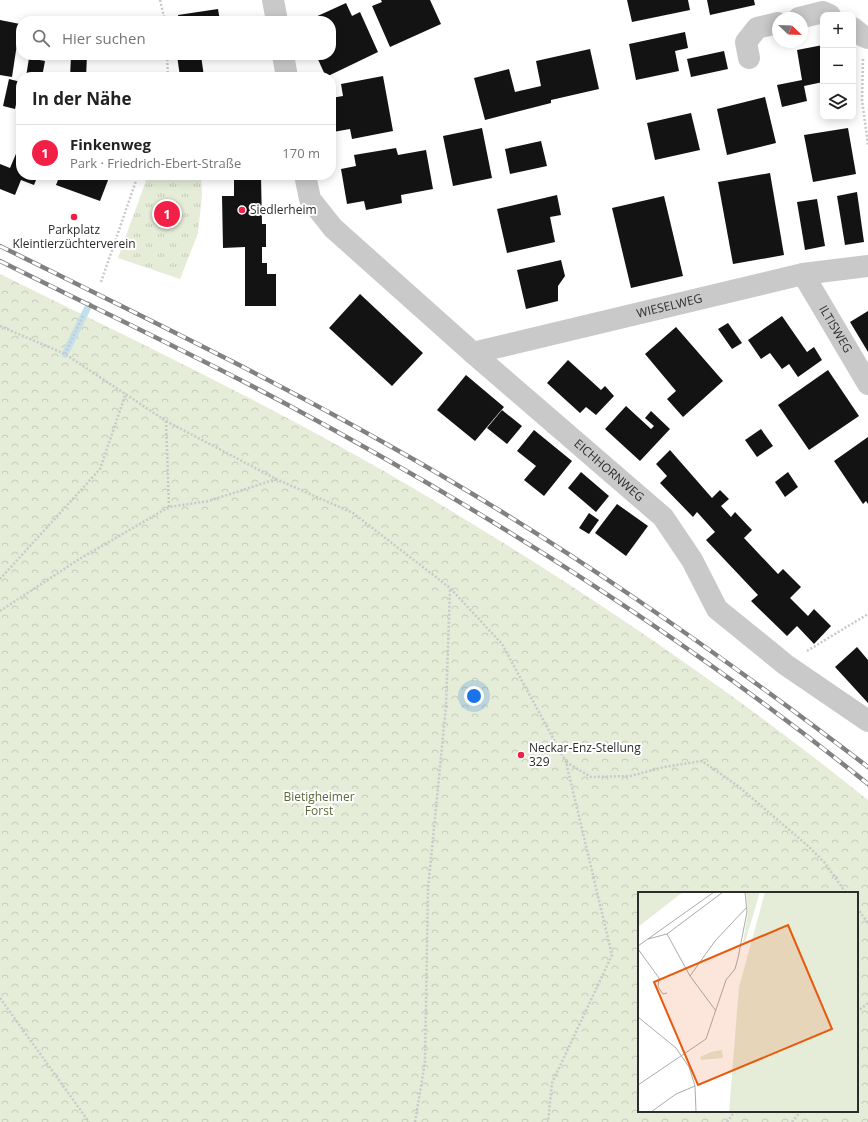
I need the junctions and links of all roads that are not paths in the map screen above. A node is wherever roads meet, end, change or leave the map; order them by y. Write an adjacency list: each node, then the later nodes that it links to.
1 (273, 0): 3 (street)
2 (820, 13): 4 (street)
3 (276, 16)
4 (808, 16)
5 (772, 24): 6 (street)
6 (750, 58)
7 (284, 60): 8 (street)
8 (286, 72)
9 (306, 180): 12 (street, EICHHORNWEG)
10 (868, 266): 11 (street, WIESELWEG)
11 (803, 274): 12 (street, WIESELWEG); 13 (street, ILTISWEG)
12 (473, 353): 14 (street, EICHHORNWEG)
13 (868, 384)
14 (868, 721)

